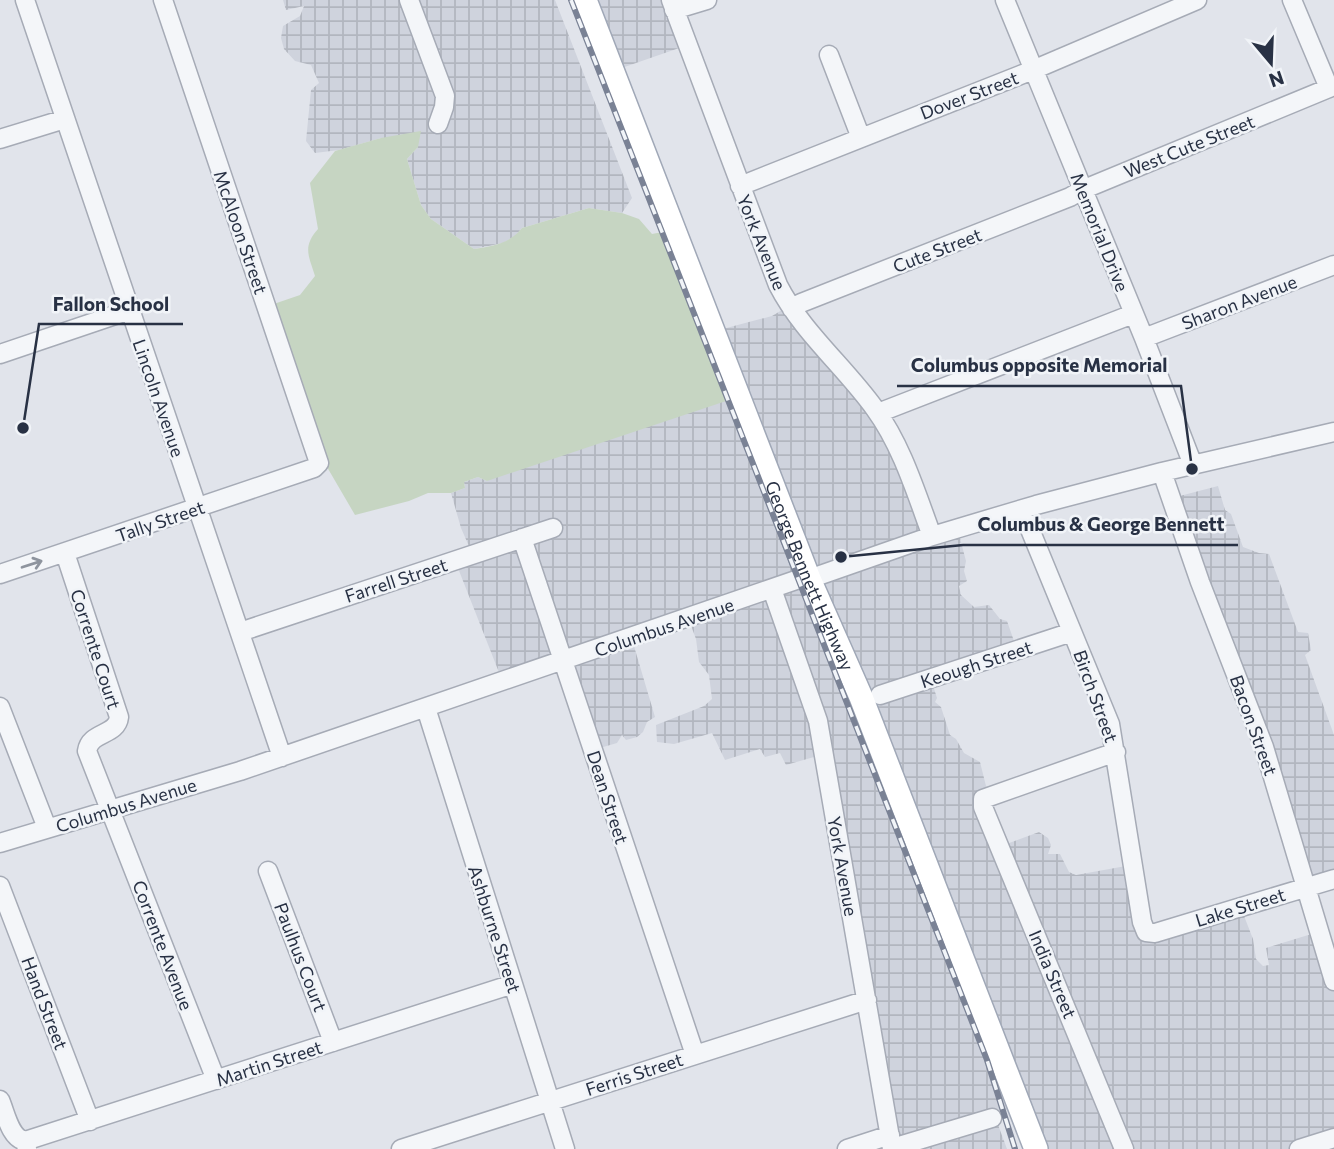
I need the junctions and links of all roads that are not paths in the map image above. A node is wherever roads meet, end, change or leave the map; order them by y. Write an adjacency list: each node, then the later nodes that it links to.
1 (25, 0): 13 (street, Lincoln Avenue)
2 (163, 0): 27 (street, McAloon Street)
3 (409, 0): 14 (street)
4 (585, 0): 37 (main road, George Bennett Highway)
5 (707, 0): 9 (street)
6 (1004, 0): 11 (street, Memorial Drive)
7 (1197, 0): 11 (street, Dover Street)
8 (1292, 0): 12 (street)
9 (672, 5): 17 (street, York Avenue)
10 (829, 55): 15 (street)
11 (1032, 71): 15 (street, Dover Street); 18 (street, Memorial Drive)
12 (1332, 87): 18 (street, West Cute Street)
13 (65, 119): 16 (street); 21 (street, Lincoln Avenue)
14 (438, 124)
15 (861, 138): 17 (street, Dover Street)
16 (0, 139)
17 (740, 186): 20 (street, York Avenue)
18 (1082, 190): 20 (street, Cute Street); 22 (street, Memorial Drive)
19 (1334, 265): 23 (street, Sharon Avenue)
20 (792, 309): 25 (street, York Avenue)
21 (130, 310): 24 (street); 30 (street, Lincoln Avenue)
22 (1133, 314): 23 (street, Memorial Drive); 25 (street)
23 (1144, 338): 28 (street, Memorial Drive)
24 (0, 354)
25 (878, 413): 33 (street, York Avenue)
26 (1334, 432): 28 (street, Columbus Avenue)
27 (319, 463): 30 (street, Tally Street)
28 (1193, 466): 29 (street, Columbus Avenue)
29 (1162, 472): 31 (street, Columbus Avenue); 53 (street, Bacon Street)
30 (196, 508): 35 (street, Tally Street); 39 (street, Lincoln Avenue)
31 (1022, 510): 33 (street, Columbus Avenue); 40 (street, Birch Street)
32 (553, 528): 34 (street, Farrell Street)
33 (932, 536): 37 (street, Columbus Avenue)
34 (522, 538): 39 (street, Farrell Street); 41 (street, Dean Street)
35 (65, 553): 36 (street, Tally Street, one-way to 35); 47 (street, Corrente Court)
36 (0, 574)
37 (809, 579): 38 (street, Columbus Avenue); 71 (main road, George Bennett Highway)
38 (772, 589): 41 (street, Columbus Avenue); 57 (street, York Avenue)
39 (240, 632): 46 (street, Lincoln Avenue)
40 (1072, 632): 42 (street, Keough Street); 45 (street, Birch Street)
41 (563, 662): 44 (street, Columbus Avenue); 59 (street, Dean Street)
42 (880, 695)
43 (0, 707): 48 (street)
44 (426, 708): 46 (street, Columbus Avenue); 56 (street, Ashburne Street)
45 (1116, 752): 54 (street, Birch Street); 72 (street, India Street)
46 (282, 757): 47 (street, Columbus Avenue)
47 (110, 809): 48 (street, Columbus Avenue); 60 (street, Corrente Avenue)
48 (47, 828): 49 (street, Columbus Avenue)
49 (0, 843)
50 (268, 871): 58 (street, Paulhus Court)
51 (1334, 879): 53 (street, Lake Street)
52 (0, 886): 64 (street, Hand Street)
53 (1306, 888): 54 (street, Lake Street); 55 (street, Bacon Street)
54 (1146, 932)
55 (1334, 981)
56 (513, 984): 58 (street, Martin Street); 62 (street, Ashburne Street)
57 (867, 1000): 59 (street, Ferris Street); 66 (street, York Avenue)
58 (333, 1042): 60 (street, Martin Street)
59 (695, 1055): 62 (street, Ferris Street)
60 (216, 1080): 64 (street, Martin Street)
61 (0, 1100): 67 (street)
62 (550, 1101): 68 (street, Ferris Street); 69 (street, Ashburne Street)
63 (992, 1118): 66 (street)
64 (90, 1121): 67 (street, Martin Street)
65 (1334, 1138): 73 (street)
66 (892, 1144): 70 (street)
67 (26, 1145)
68 (401, 1149)
69 (565, 1149)
70 (847, 1149)
71 (1036, 1149)
72 (1124, 1149)
73 (1299, 1149)

